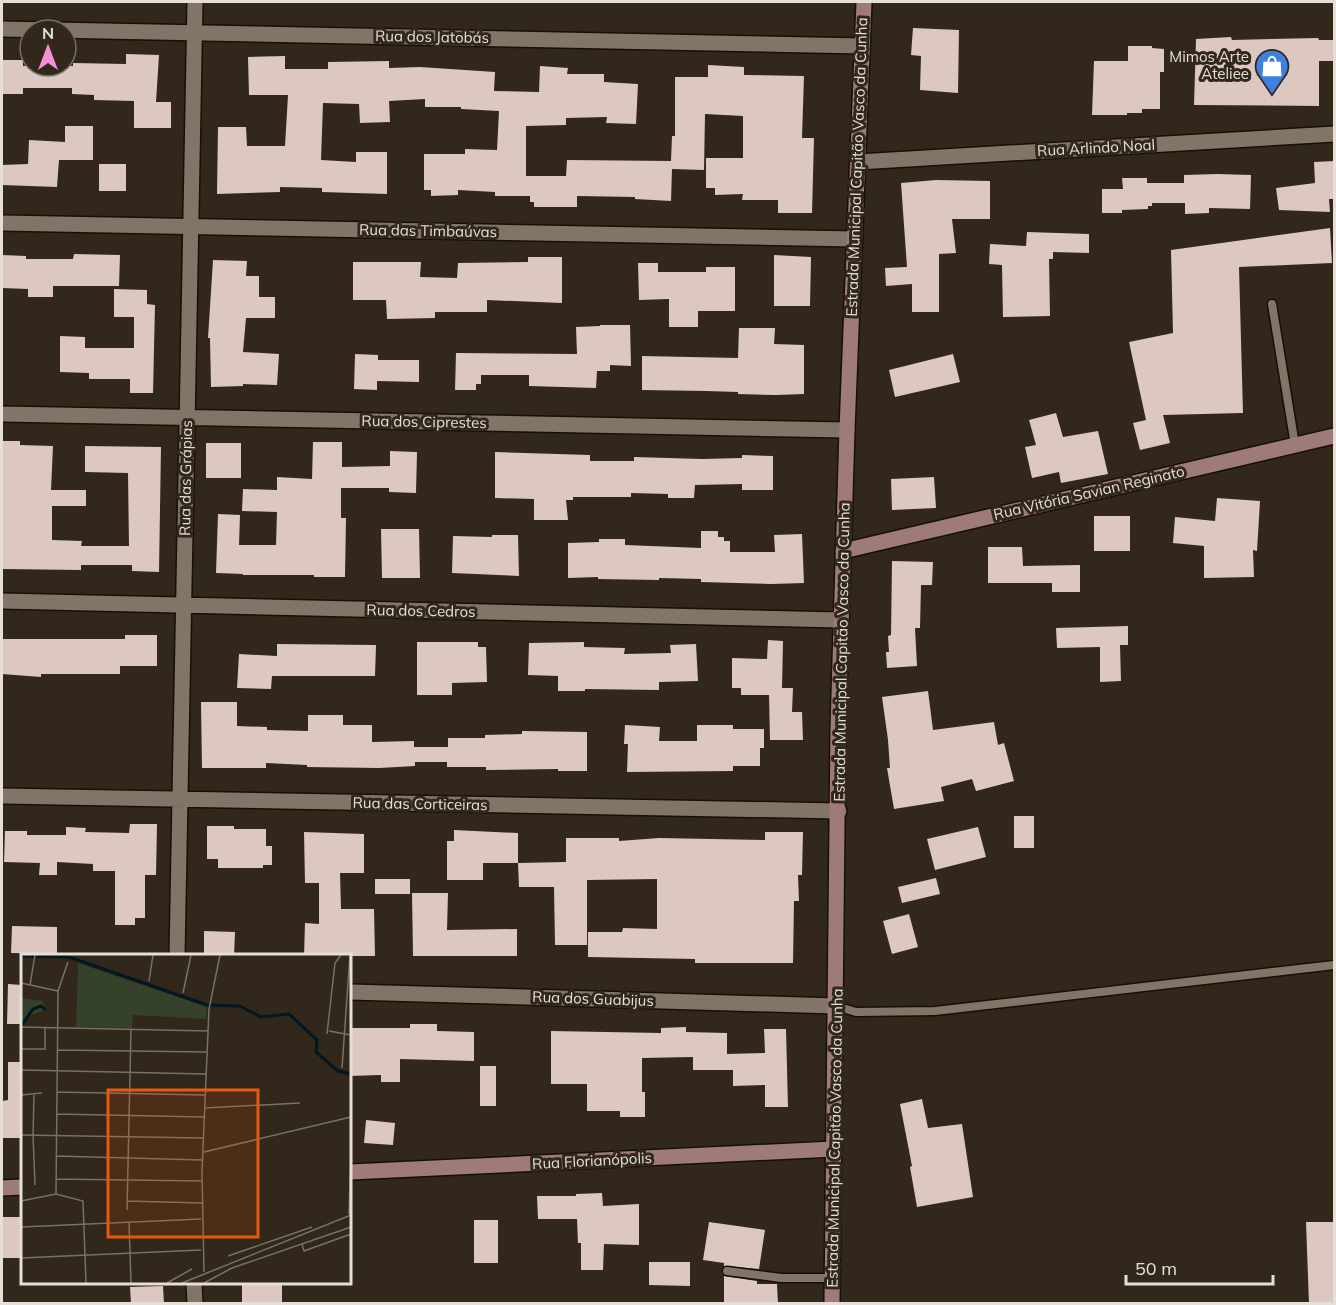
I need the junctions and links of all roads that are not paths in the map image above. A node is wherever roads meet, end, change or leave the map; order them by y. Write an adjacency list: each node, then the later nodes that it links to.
1 (195, 2): 4 (street, Rua das Grápias)
2 (864, 2): 5 (main road, Estrada Municipal Capitão Vasco da Cunha)
3 (2, 29): 4 (street, Rua dos Jatobás)
4 (194, 33): 5 (street, Rua dos Jatobás); 9 (street, Rua das Grápias)
5 (862, 46): 7 (main road, Estrada Municipal Capitão Vasco da Cunha)
6 (1335, 134): 7 (street, Rua Arlindo Noal)
7 (858, 162): 10 (main road, Estrada Municipal Capitão Vasco da Cunha)
8 (2, 223): 9 (street, Rua das Timbaúvas)
9 (191, 226): 10 (street, Rua das Timbaúvas); 13 (street, Rua das Grápias)
10 (854, 239): 14 (main road, Estrada Municipal Capitão Vasco da Cunha)
11 (1272, 304): 16 (lane)
12 (2, 414): 13 (street, Rua dos Ciprestes)
13 (187, 417): 14 (street, Rua dos Ciprestes); 19 (street, Rua das Grápias)
14 (847, 430): 17 (main road, Estrada Municipal Capitão Vasco da Cunha)
15 (1335, 436): 16 (main road, Rua Vitória Savian Reginato)
16 (1295, 445): 17 (main road, Rua Vitória Savian Reginato)
17 (843, 551): 20 (main road, Estrada Municipal Capitão Vasco da Cunha)
18 (2, 601): 19 (street, Rua dos Cedros)
19 (184, 605): 20 (street, Rua dos Cedros); 22 (street, Rua das Grápias)
20 (842, 620): 23 (main road, Estrada Municipal Capitão Vasco da Cunha)
21 (2, 796): 22 (street, Rua das Corticeiras)
22 (180, 799): 23 (street, Rua das Corticeiras); 24 (street, Rua das Grápias)
23 (839, 812): 27 (main road, Estrada Municipal Capitão Vasco da Cunha)
24 (177, 954)
25 (1335, 964): 27 (lane)
26 (351, 992): 27 (street, Rua dos Guabijus)
27 (836, 1006): 28 (main road, Estrada Municipal Capitão Vasco da Cunha)
28 (834, 1149): 29 (main road, Rua Florianópolis); 33 (main road, Estrada Municipal Capitão Vasco da Cunha)
29 (351, 1172)
30 (21, 1187): 31 (main road)
31 (2, 1188)
32 (728, 1271): 33 (lane)
33 (833, 1278): 36 (main road, Estrada Municipal Capitão Vasco da Cunha)
34 (194, 1284): 35 (street)
35 (195, 1304)
36 (832, 1304)

